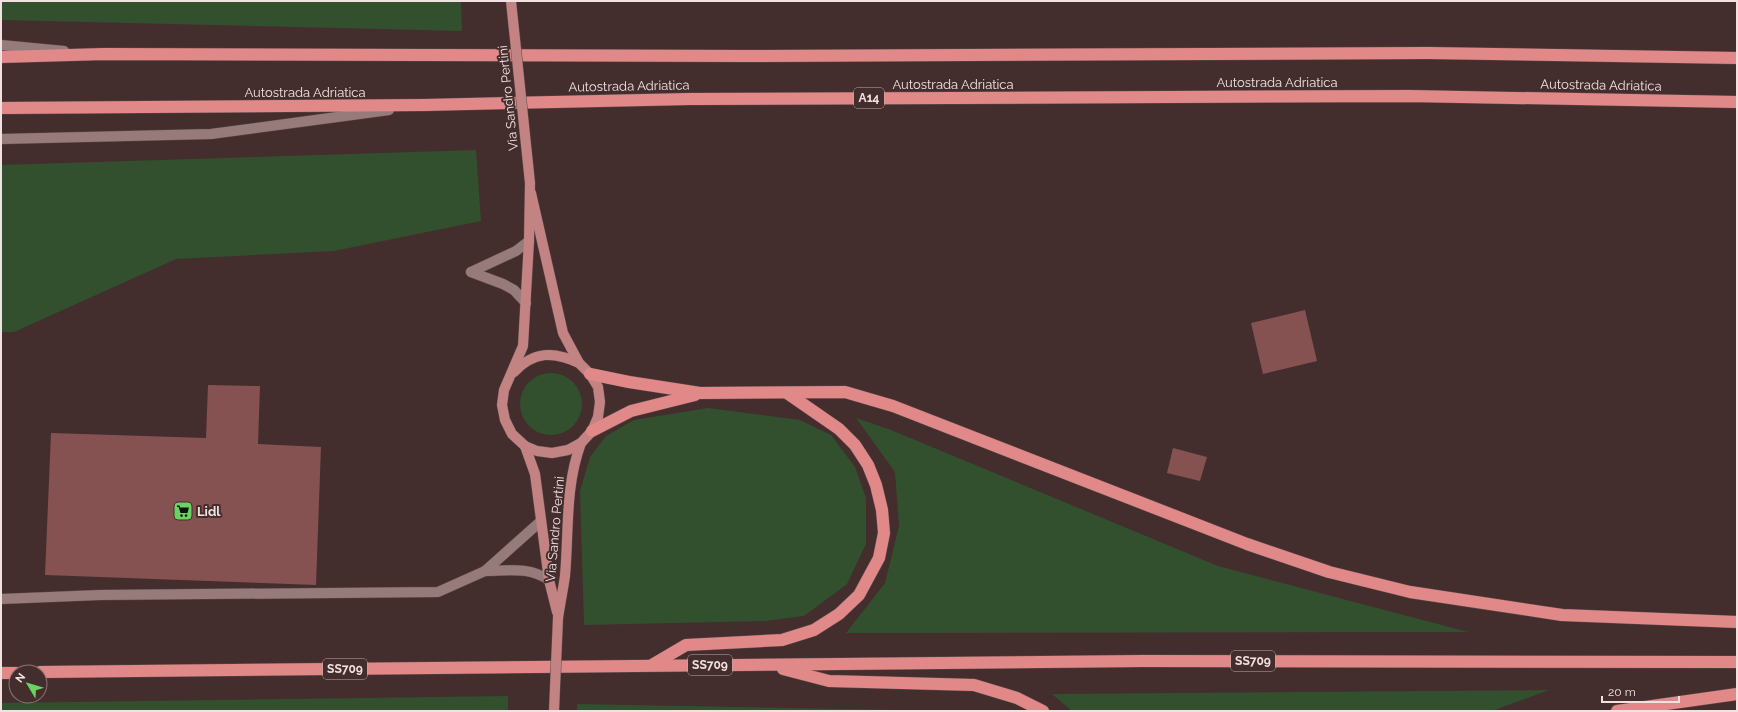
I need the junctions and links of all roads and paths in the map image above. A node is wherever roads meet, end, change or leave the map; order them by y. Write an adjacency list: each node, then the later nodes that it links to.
1 (511, 1): 10 (main road, Via Sandro Pertini, bridge)
2 (1, 45): 3 (lane)
3 (104, 54): 4 (highway); 5 (highway)
4 (1, 57)
5 (1737, 58)
6 (1737, 102): 7 (highway, Autostrada Adriatica / A14)
7 (425, 105): 8 (highway, Autostrada Adriatica / A14); 9 (lane)
8 (1, 108)
9 (1, 139)
10 (530, 188): 11 (main road, Via Sandro Pertini); 13 (main road, Via Sandro Pertini)
11 (529, 241): 12 (main road, Via Sandro Pertini); 12 (lane)
12 (526, 304): 15 (main road, Via Sandro Pertini)
13 (579, 363): 14 (main road, Via Sandro Pertini); 15 (main road, Via Sandro Pertini)
14 (590, 374): 16 (highway); 18 (main road, Via Sandro Pertini)
15 (511, 376): 20 (main road, Via Sandro Pertini)
16 (700, 393): 17 (highway); 18 (highway)
17 (787, 393): 26 (highway); 29 (highway)
18 (592, 431): 19 (main road, Via Sandro Pertini)
19 (581, 443): 20 (main road, Via Sandro Pertini); 25 (main road, Via Sandro Pertini)
20 (525, 446): 21 (main road, Via Sandro Pertini)
21 (541, 521): 22 (lane); 23 (main road, Via Sandro Pertini)
22 (485, 572): 23 (lane); 24 (lane)
23 (549, 580): 25 (main road, Via Sandro Pertini)
24 (1, 600)
25 (558, 618): 32 (main road, Via Sandro Pertini, bridge)
26 (1737, 622)
27 (1737, 662): 28 (highway, SS709)
28 (769, 665): 29 (highway, SS709); 33 (highway)
29 (650, 666): 30 (highway, SS709)
30 (48, 672)
31 (1737, 694): 34 (highway)
32 (554, 711)
33 (1043, 711)
34 (1617, 711)

